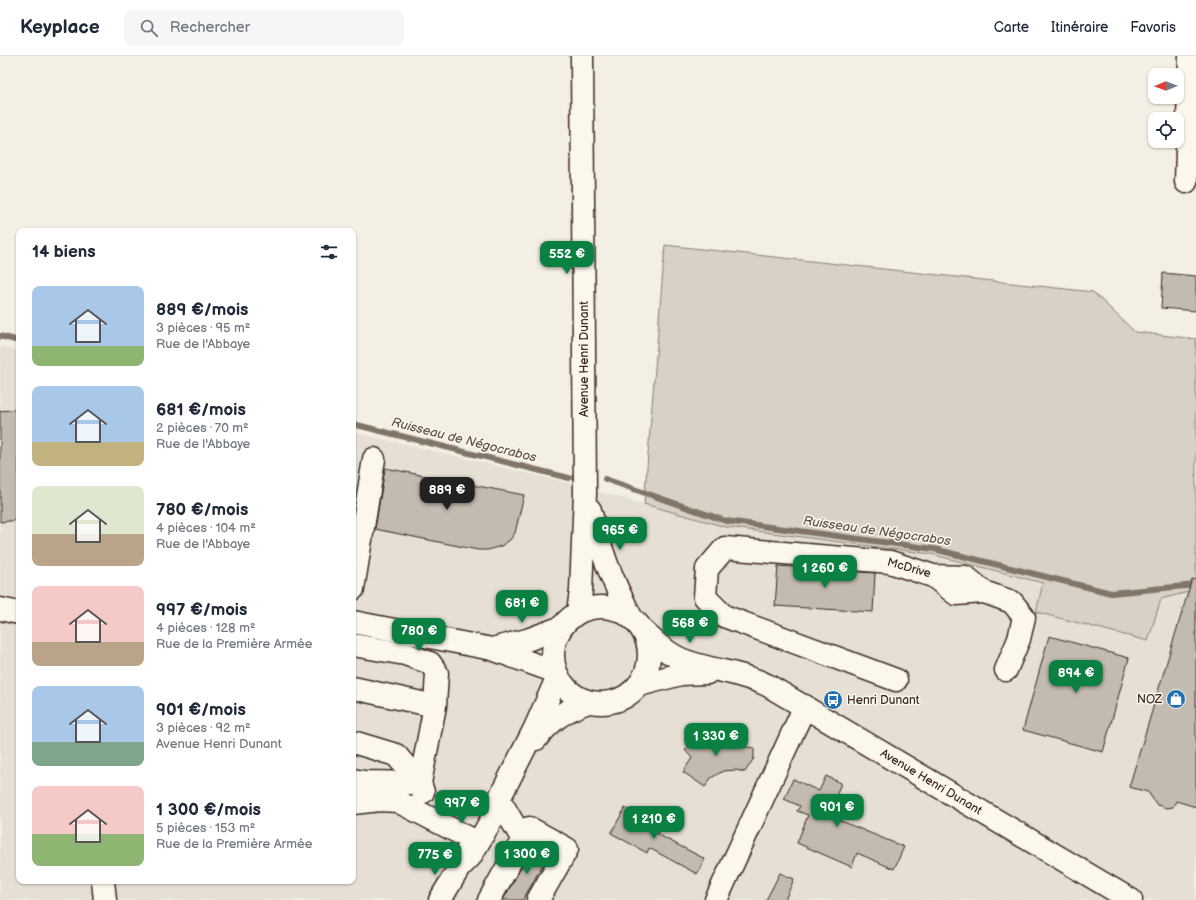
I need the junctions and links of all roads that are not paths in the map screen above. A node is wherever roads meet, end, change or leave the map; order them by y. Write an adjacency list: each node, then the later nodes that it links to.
1 (582, 56): 5 (main road, Avenue Henri Dunant)
2 (1190, 56): 3 (main road)
3 (1186, 182)
4 (374, 459): 6 (main road)
5 (585, 493): 9 (main road, Avenue Henri Dunant); 11 (main road, Avenue Henri Dunant)
6 (356, 570)
7 (0, 609): 8 (main road)
8 (16, 612)
9 (578, 612): 11 (main road); 12 (main road)
10 (356, 623): 14 (main road)
11 (637, 624): 16 (main road, Avenue Henri Dunant); 19 (main road)
12 (562, 627): 14 (main road); 17 (main road)
13 (356, 646): 22 (main road)
14 (492, 649): 17 (main road)
15 (1006, 670): 18 (main road, McDrive)
16 (728, 672): 19 (main road, Avenue Henri Dunant); 23 (main road, Avenue Henri Dunant)
17 (557, 674): 21 (main road); 25 (main road)
18 (896, 680)
19 (639, 686): 21 (main road)
20 (356, 689): 22 (main road)
21 (588, 702): 25 (main road)
22 (435, 706): 27 (main road)
23 (805, 706): 39 (main road); 40 (main road, Avenue Henri Dunant)
24 (356, 743): 27 (main road)
25 (520, 759): 28 (main road)
26 (356, 781): 27 (main road)
27 (420, 783): 30 (main road)
28 (499, 799): 31 (main road); 32 (main road); 33 (main road)
29 (356, 803): 30 (main road)
30 (429, 816): 31 (main road)
31 (473, 840): 33 (main road)
32 (523, 840): 37 (main road); 38 (main road)
33 (459, 868): 36 (main road)
34 (103, 884): 35 (main road)
35 (105, 900)
36 (440, 900)
37 (489, 900)
38 (538, 900)
39 (716, 900)
40 (1131, 900)

